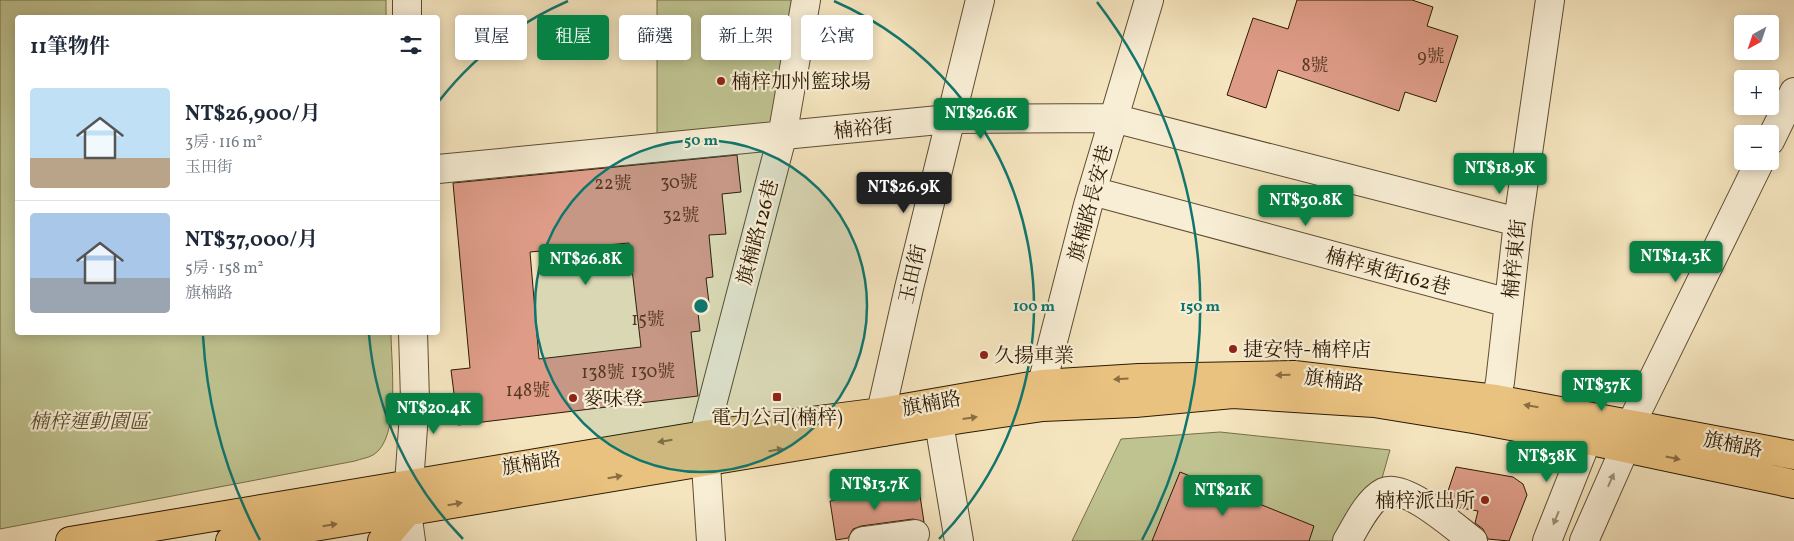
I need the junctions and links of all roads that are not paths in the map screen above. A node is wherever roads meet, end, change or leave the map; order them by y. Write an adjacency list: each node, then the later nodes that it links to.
1 (407, 0): 6 (street)
2 (806, 0): 11 (street, 旗楠路126巷)
3 (980, 0): 9 (street, 玉田街)
4 (1149, 0): 8 (street, 旗楠路長安巷)
5 (1550, 0): 15 (street, 楠梓東街)
6 (407, 15)
7 (1794, 92): 10 (street)
8 (1113, 118): 9 (street, 楠裕街); 14 (street, 旗楠路長安巷); 15 (street, 楠裕街)
9 (949, 119): 11 (street, 楠裕街); 20 (street, 玉田街)
10 (1778, 125)
11 (782, 137): 12 (street, 楠裕街); 22 (street, 旗楠路126巷)
12 (440, 168)
13 (1756, 170): 23 (street)
14 (1092, 192): 16 (street, 楠梓東街162巷); 18 (street, 旗楠路長安巷)
15 (1518, 222): 16 (street, 楠梓東街)
16 (1509, 303): 19 (street, 楠梓東街)
17 (413, 335): 27 (street)
18 (1042, 396): 19 (main road, 旗楠路, one-way to 18); 20 (main road, 旗楠路); 21 (main road, 旗楠路, one-way to 18); 24 (main road, 旗楠路)
19 (1496, 399): 23 (main road, 旗楠路, one-way to 19)
20 (882, 422): 21 (main road, 旗楠路); 22 (main road, 旗楠路); 26 (main road, 旗楠路, one-way to 20)
21 (939, 423): 37 (street)
22 (704, 435): 26 (street, 旗楠路126巷); 27 (main road, 旗楠路, one-way to 27)
23 (1628, 436): 24 (main road, 旗楠路); 25 (main road, 旗楠路); 28 (main road, 旗楠路, one-way to 28); 41 (street, one-way to 23)
24 (1587, 440): 40 (street, one-way to 40)
25 (1794, 456)
26 (704, 462): 29 (main road, 旗楠路, one-way to 26); 35 (street, 旗楠路126巷)
27 (410, 484): 29 (street); 31 (main road, 旗楠路)
28 (1794, 484)
29 (407, 512): 32 (main road, 旗楠路, one-way to 29); 33 (main road); 34 (street)
30 (914, 534): 36 (street)
31 (70, 541)
32 (230, 541)
33 (382, 541)
34 (411, 541)
35 (711, 541)
36 (863, 541)
37 (959, 541)
38 (1347, 541): 39 (street)
39 (1473, 541)
40 (1547, 541)
41 (1584, 541)

